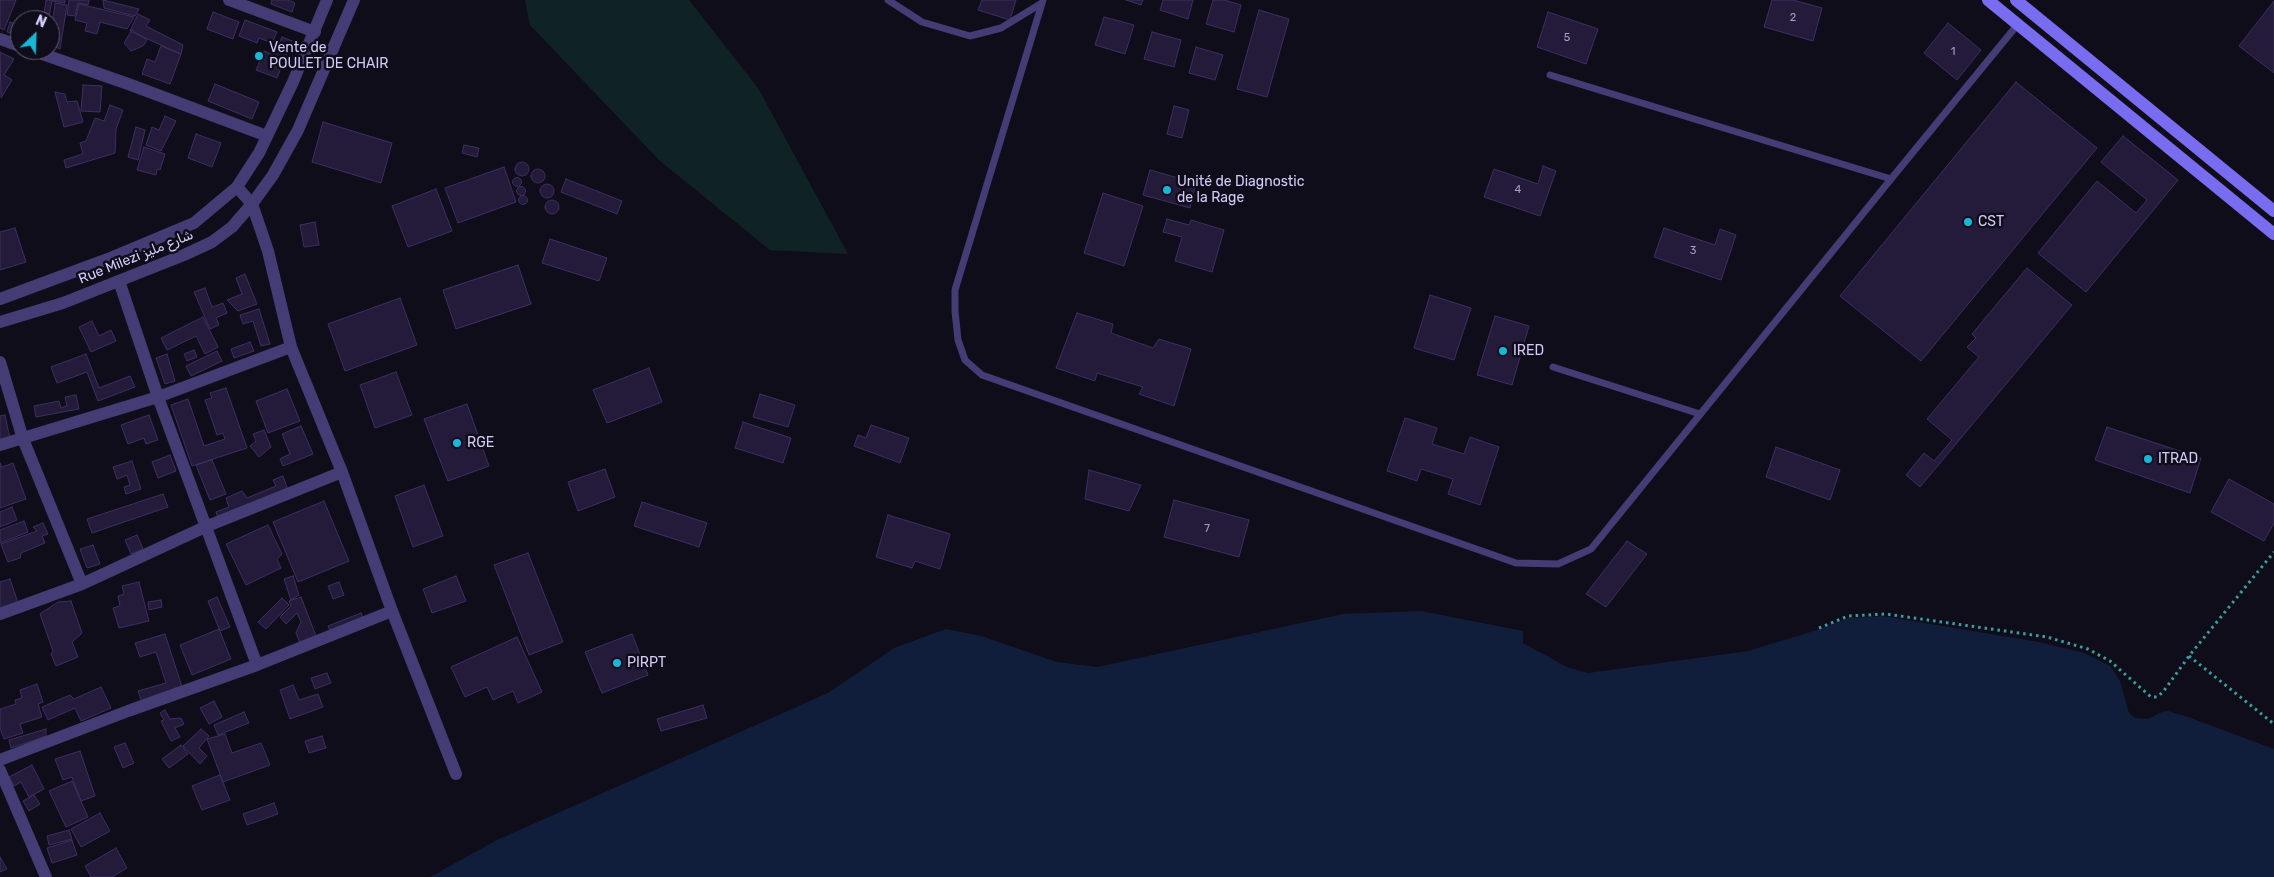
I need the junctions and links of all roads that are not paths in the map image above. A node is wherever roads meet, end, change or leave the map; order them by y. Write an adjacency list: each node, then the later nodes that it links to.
1 (230, 0): 9 (street)
2 (327, 0): 9 (street, Rue Milezi شارع مليز)
3 (354, 0): 19 (street, Rue Milezi شارع مليز)
4 (888, 0): 7 (lane)
5 (1988, 0): 8 (main road)
6 (2016, 0): 10 (main road)
7 (1043, 1): 29 (lane)
8 (2018, 24): 11 (main road); 17 (lane)
9 (314, 32): 16 (street, Rue Milezi شارع مليز)
10 (2072, 46): 11 (main road); 14 (main road)
11 (2061, 59): 15 (main road)
12 (60, 60): 16 (street)
13 (1550, 75): 17 (lane)
14 (2135, 96): 15 (main road); 20 (main road)
15 (2123, 110): 21 (main road)
16 (267, 136): 18 (street, Rue Milezi شارع مليز)
17 (1891, 179): 29 (lane)
18 (237, 187): 19 (street); 23 (street, Rue Milezi شارع مليز)
19 (252, 204): 22 (street, Rue Milezi شارع مليز); 25 (street)
20 (2274, 211)
21 (2274, 234)
22 (119, 281): 24 (street, Rue Milezi شارع مليز); 28 (street)
23 (0, 299)
24 (0, 322)
25 (291, 347): 28 (street); 32 (street)
26 (0, 362): 30 (street)
27 (1553, 367): 29 (lane)
28 (158, 397): 30 (street); 33 (street)
29 (1700, 414)
30 (23, 439): 31 (street); 34 (street)
31 (0, 444)
32 (342, 472): 33 (street); 35 (street)
33 (205, 527): 34 (street); 37 (street)
34 (82, 584): 36 (street)
35 (392, 611): 37 (street); 40 (street)
36 (0, 614)
37 (257, 665): 38 (street)
38 (0, 760)
39 (0, 770): 41 (street)
40 (456, 774)
41 (46, 877)

